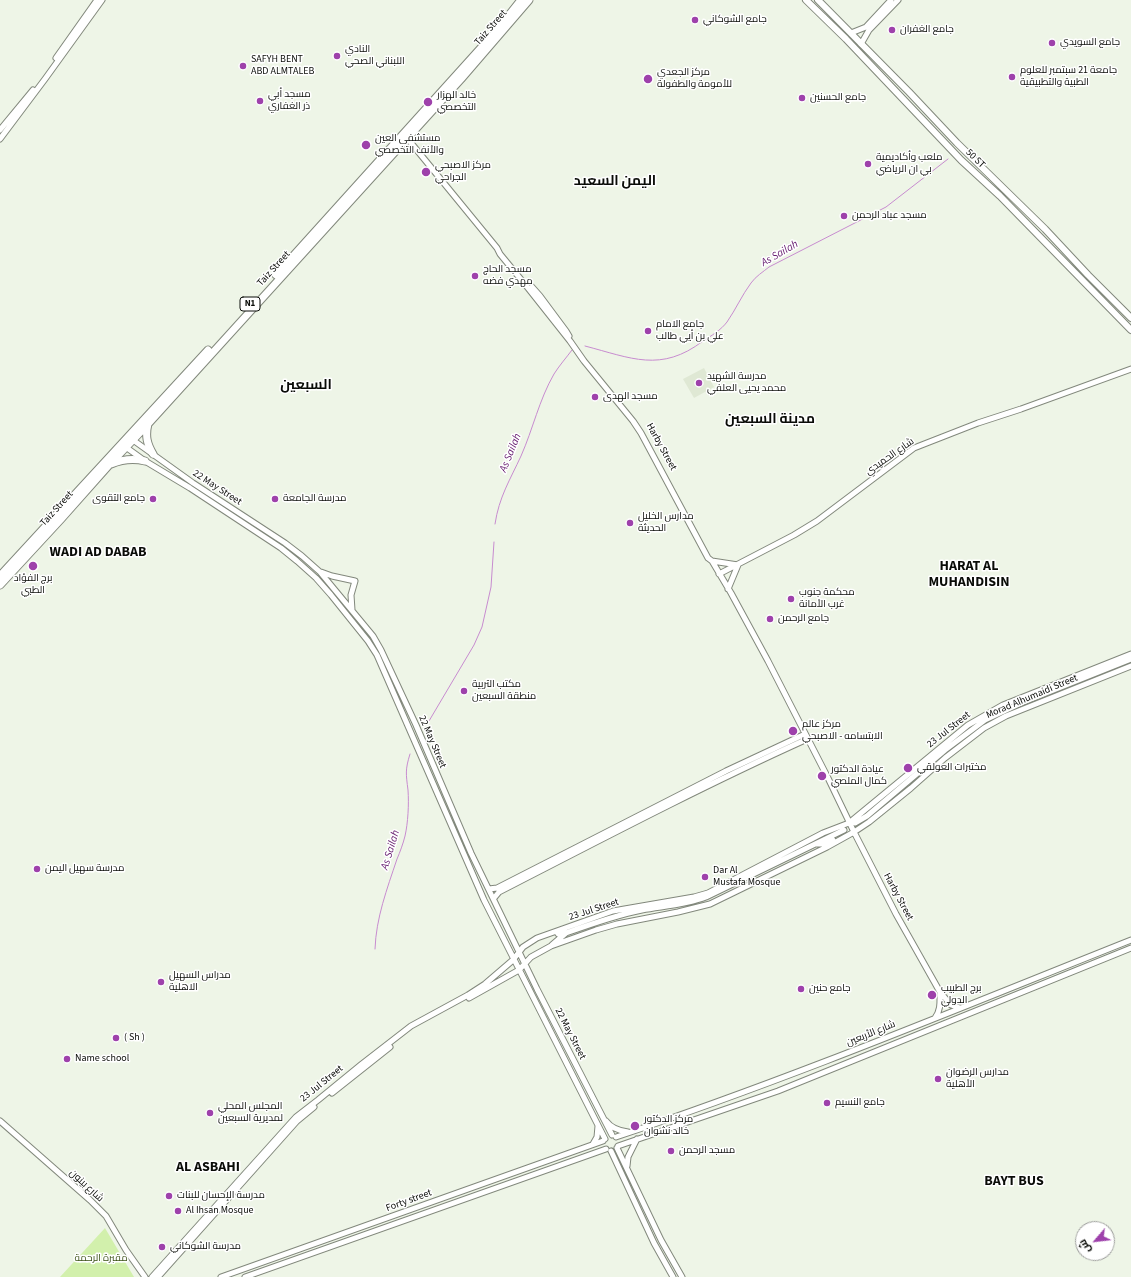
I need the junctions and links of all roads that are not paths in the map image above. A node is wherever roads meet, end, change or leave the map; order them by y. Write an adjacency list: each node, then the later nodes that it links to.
1 (97, 0): 13 (street)
2 (102, 0): 15 (street)
3 (521, 0): 9 (highway, Taiz Street / N1)
4 (529, 0): 9 (highway, Taiz Street / N1)
5 (806, 0): 11 (main road, 50 ST)
6 (818, 0): 10 (main road, 50 ST)
7 (892, 0): 10 (street)
8 (898, 0): 12 (street)
9 (499, 30): 14 (highway, Taiz Street / N1); 31 (highway, Taiz Street / N1)
10 (851, 33): 11 (main road); 12 (main road, 50 ST)
11 (846, 39): 17 (main road, 50 ST)
12 (862, 44): 16 (main road, 50 ST)
13 (0, 130)
14 (408, 137): 23 (highway, Taiz Street / N1); 33 (street, Harby Street)
15 (0, 138)
16 (1005, 190): 17 (main road); 18 (main road, 50 ST)
17 (1000, 196): 19 (main road, 50 ST)
18 (1088, 275): 19 (main road); 20 (main road, 50 ST)
19 (1082, 281): 21 (main road, 50 ST)
20 (1131, 318)
21 (1131, 330)
22 (1131, 370): 34 (street, شارع الحميدي)
23 (148, 424): 24 (highway, Taiz Street / N1); 26 (highway)
24 (133, 440): 25 (highway, Taiz Street / N1); 26 (street, 22 May Street)
25 (126, 448): 27 (street, 22 May Street); 28 (highway, Taiz Street / N1)
26 (153, 454): 29 (street, 22 May Street)
27 (145, 461): 28 (highway); 29 (street, 22 May Street)
28 (109, 465): 31 (highway, Taiz Street / N1)
29 (192, 486): 30 (street, 22 May Street); 32 (street, 22 May Street)
30 (240, 513): 32 (street); 35 (street, 22 May Street)
31 (59, 517): 37 (highway, Taiz Street / N1); 38 (highway, Taiz Street / N1)
32 (236, 519): 41 (street, 22 May Street)
33 (712, 561): 34 (street); 36 (street, Harby Street)
34 (738, 565): 36 (street, شارع الحميدي); 39 (street)
35 (320, 572): 40 (street, 22 May Street); 42 (street)
36 (719, 574): 39 (street, Harby Street)
37 (0, 576)
38 (0, 585)
39 (728, 589): 51 (street, Harby Street); 56 (street, Harby Street)
40 (336, 591): 41 (street); 42 (street, 22 May Street)
41 (331, 595): 50 (street, 22 May Street)
42 (352, 610): 48 (street, 22 May Street)
43 (1131, 654): 53 (street, 23 Jul Street)
44 (1131, 659): 47 (street)
45 (1131, 666): 46 (street, Morad Alhumaidi Street)
46 (1004, 718): 47 (street); 58 (street, Morad Alhumaidi Street)
47 (985, 720): 49 (street)
48 (416, 725): 50 (street); 52 (street, 22 May Street)
49 (968, 732): 53 (street); 55 (street)
50 (414, 738): 54 (street, 22 May Street)
51 (804, 738): 56 (street, Harby Street); 66 (street)
52 (423, 742): 54 (street); 65 (street, 22 May Street)
53 (943, 745): 57 (street, 23 Jul Street)
54 (419, 751): 74 (street, 22 May Street)
55 (893, 795): 57 (street); 58 (street); 60 (street)
56 (842, 809): 59 (street, Harby Street)
57 (862, 813): 59 (street, 23 Jul Street)
58 (869, 822): 62 (street, Morad Alhumaidi Street)
59 (849, 823): 61 (street, 23 Jul Street); 62 (street, Harby Street)
60 (855, 823)
61 (842, 828): 64 (street); 69 (street, 23 Jul Street)
62 (854, 832): 63 (street, 23 Jul Street); 77 (street, Harby Street)
63 (844, 838): 64 (street); 71 (street, 23 Jul Street)
64 (814, 844): 68 (street)
65 (489, 889): 66 (street); 67 (street, 22 May Street)
66 (498, 890): 67 (street)
67 (494, 898): 73 (street, 22 May Street)
68 (566, 933): 69 (street); 71 (street)
69 (546, 936): 73 (street, 23 Jul Street)
70 (1131, 940): 78 (street, شارع الأربعين)
71 (551, 946): 75 (street, 23 Jul Street)
72 (1131, 948): 82 (street, شارع الأربعين)
73 (519, 952): 74 (street, 23 Jul Street); 75 (street, 22 May Street)
74 (514, 960): 76 (street, 22 May Street); 80 (street, 23 Jul Street)
75 (525, 963): 76 (street, 23 Jul Street); 84 (street, 22 May Street)
76 (519, 970): 80 (street, 23 Jul Street); 87 (street, 22 May Street)
77 (940, 992): 78 (street, Harby Street); 79 (street)
78 (960, 1008): 79 (street, شارع الأربعين)
79 (934, 1018): 81 (street, شارع الأربعين)
80 (412, 1027): 97 (street, 23 Jul Street)
81 (850, 1052): 82 (street); 83 (street, شارع الأربعين)
82 (853, 1060): 86 (street, شارع الأربعين)
83 (686, 1113): 86 (street); 88 (street, شارع الأربعين)
84 (602, 1116): 88 (street); 89 (street, 22 May Street)
85 (0, 1121): 103 (street, شارع بينون)
86 (688, 1121): 90 (street, شارع الأربعين)
87 (598, 1123): 91 (street, 22 May Street); 92 (street)
88 (629, 1132): 89 (street, شارع الأربعين)
89 (614, 1136): 91 (street); 93 (street)
90 (637, 1139): 93 (street, شارع الأربعين); 95 (street)
91 (604, 1140): 92 (street, Forty street); 94 (street)
92 (590, 1146): 96 (street, Forty street)
93 (618, 1147): 94 (street); 95 (street)
94 (608, 1150): 98 (street, Forty street); 100 (street)
95 (627, 1168): 99 (street)
96 (420, 1206): 98 (street); 101 (street, Forty street)
97 (212, 1214): 104 (street, 23 Jul Street); 105 (street, 23 Jul Street)
98 (423, 1214): 102 (street, Forty street)
99 (661, 1240): 100 (street); 109 (street)
100 (654, 1243): 108 (street)
101 (310, 1245): 102 (street); 106 (street, Forty street)
102 (314, 1252): 107 (street, Forty street)
103 (145, 1277)
104 (152, 1277)
105 (158, 1277)
106 (221, 1277)
107 (245, 1277)
108 (674, 1277)
109 (682, 1277)

